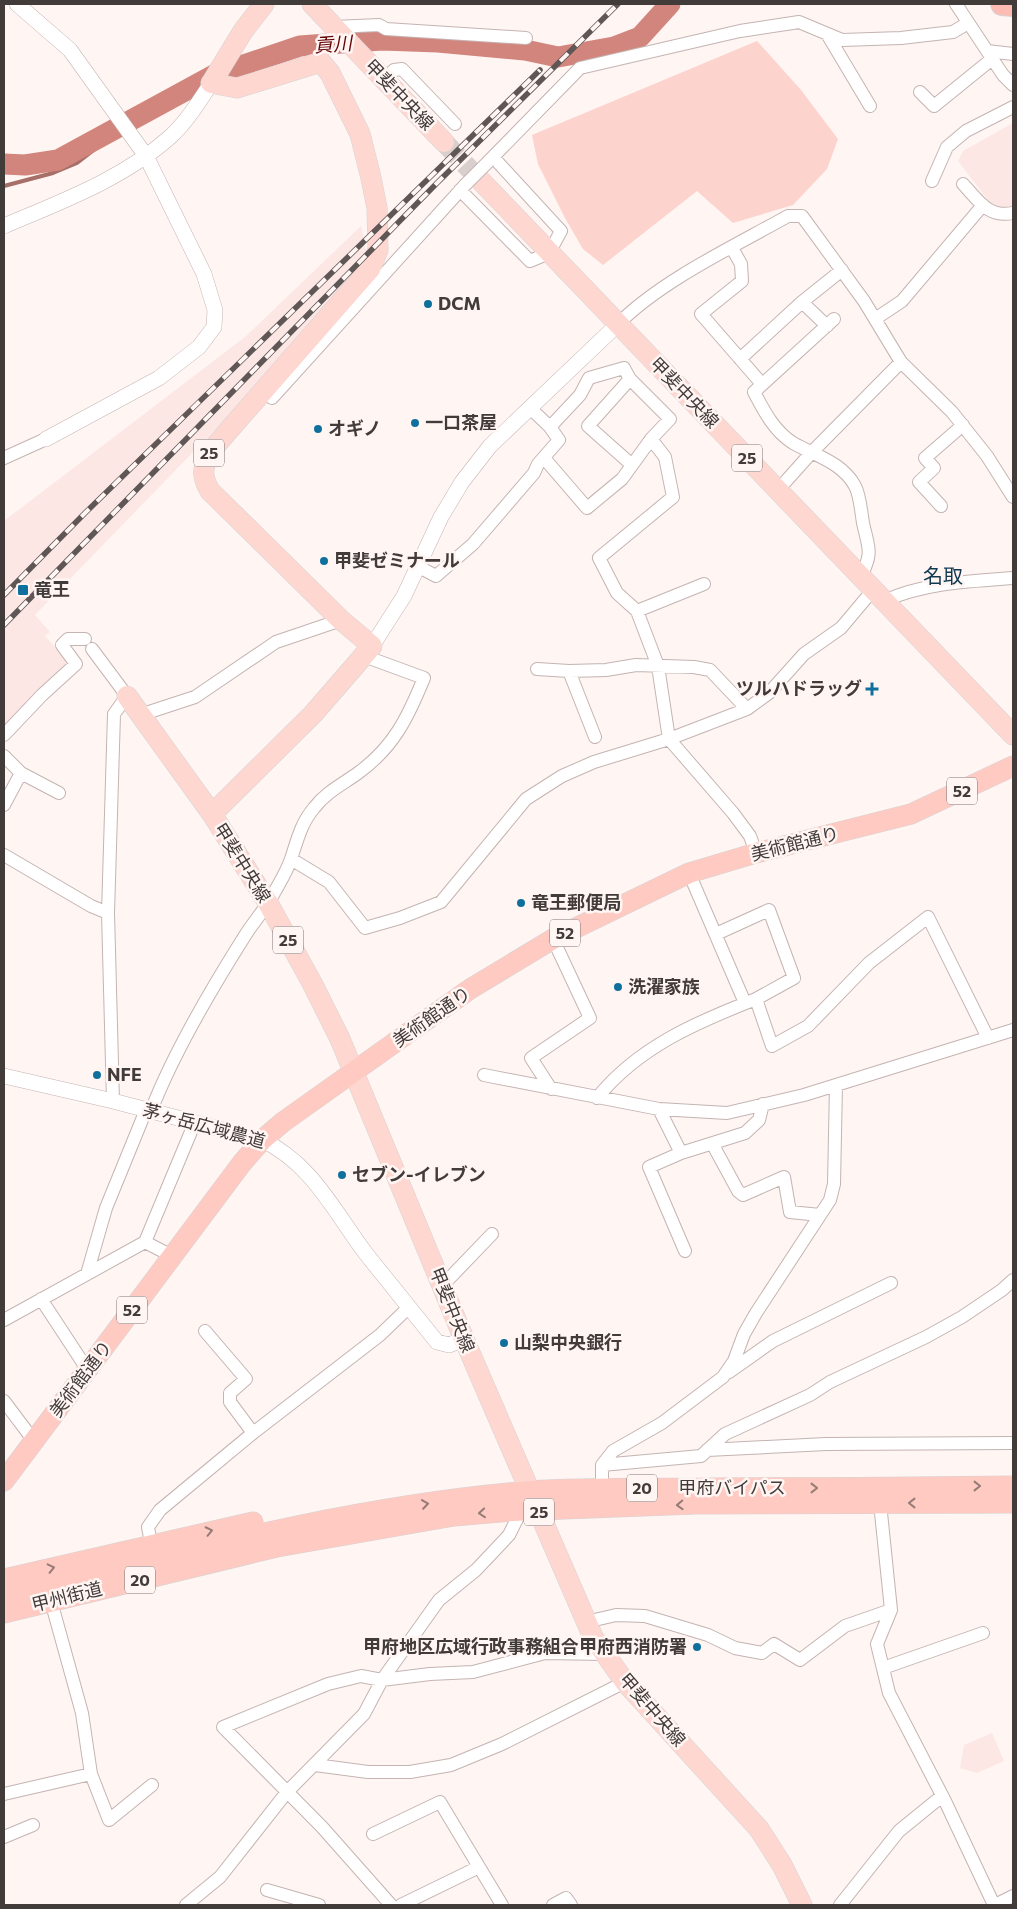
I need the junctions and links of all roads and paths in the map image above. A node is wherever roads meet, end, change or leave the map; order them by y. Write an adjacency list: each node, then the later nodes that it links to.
1 (17, 4): 21 (street)
2 (264, 4): 14 (main road)
3 (312, 4): 8 (main road, 甲斐中央線)
4 (1002, 4): 5 (highway)
5 (1007, 4): 6 (highway)
6 (1013, 5)
7 (964, 11): 9 (street); 12 (street)
8 (334, 27): 10 (street); 13 (main road, 甲斐中央線)
9 (827, 34): 17 (street); 22 (street)
10 (526, 38)
11 (1013, 54): 12 (street)
12 (990, 55): 15 (street); 16 (street)
13 (382, 77): 19 (street); 20 (main road, 甲斐中央線)
14 (212, 82): 21 (street); 39 (main road, 25)
15 (1013, 85)
16 (920, 92)
17 (870, 106)
18 (1013, 107): 23 (street)
19 (454, 124)
20 (444, 142)
21 (146, 156): 28 (street); 43 (street)
22 (491, 159): 25 (street, bridge); 30 (street)
23 (932, 181)
24 (963, 184): 26 (street)
25 (469, 185): 30 (main road, 甲斐中央線 / 25); 39 (street)
26 (983, 205): 27 (street); 33 (street)
27 (1013, 213)
28 (4, 226)
29 (732, 248): 31 (street); 34 (street); 35 (street)
30 (549, 252): 34 (main road, 甲斐中央線 / 25)
31 (842, 270): 32 (street); 33 (street)
32 (802, 302): 35 (street); 38 (street)
33 (875, 319): 36 (street)
34 (618, 324): 40 (street); 49 (main road, 甲斐中央線 / 25)
35 (740, 359): 38 (street)
36 (902, 362): 41 (street); 45 (street)
37 (630, 379): 42 (street); 44 (street); 48 (street)
38 (762, 384): 45 (street)
39 (263, 391): 57 (main road, 25)
40 (530, 408): 42 (street); 52 (street)
41 (963, 425): 50 (street); 51 (street)
42 (550, 427): 47 (street)
43 (46, 439): 46 (street)
44 (651, 439): 48 (street); 56 (street)
45 (812, 452): 49 (street); 55 (street)
46 (4, 458)
47 (544, 458): 48 (street); 52 (street)
48 (632, 466)
49 (778, 490): 55 (main road, 甲斐中央線 / 25)
50 (1013, 497)
51 (941, 506)
52 (417, 566): 58 (street)
53 (1013, 578): 55 (street)
54 (704, 584): 56 (street)
55 (873, 589): 63 (street); 65 (main road, 甲斐中央線 / 25)
56 (637, 611): 59 (street)
57 (341, 620): 58 (main road, 25); 64 (street)
58 (368, 651): 74 (main road); 77 (street)
59 (658, 666): 61 (street); 63 (street); 68 (street)
60 (537, 669): 61 (street)
61 (570, 671): 67 (street)
62 (127, 696): 64 (main road, 甲斐中央線 / 25); 66 (street); 80 (street)
63 (748, 709): 68 (street)
64 (140, 715): 74 (main road, 甲斐中央線 / 25)
65 (1013, 734)
66 (4, 735)
67 (596, 736)
68 (669, 739): 75 (street); 77 (street)
69 (4, 756): 71 (street)
70 (1013, 766): 75 (highway, 美術館通り / 52)
71 (21, 773): 72 (street); 73 (street)
72 (59, 793)
73 (4, 805)
74 (212, 814): 79 (main road, 甲斐中央線 / 25)
75 (756, 853): 78 (highway, 美術館通り / 52)
76 (4, 855): 80 (street)
77 (291, 859): 79 (street)
78 (689, 873): 81 (street); 82 (highway, 美術館通り / 52)
79 (268, 903): 86 (main road, 甲斐中央線 / 25); 94 (street)
80 (108, 913): 92 (street)
81 (716, 934): 83 (street); 83 (street)
82 (553, 939): 86 (highway, 美術館通り / 52); 90 (street)
83 (751, 1001): 85 (street); 91 (street)
84 (1013, 1030): 85 (street)
85 (988, 1038): 89 (street)
86 (354, 1073): 97 (highway, 美術館通り / 52); 108 (main road, 甲斐中央線 / 25)
87 (484, 1075): 90 (street)
88 (4, 1076): 92 (street, 茅ヶ岳広域農道)
89 (836, 1085): 93 (street); 100 (street)
90 (551, 1089): 91 (street)
91 (597, 1098): 95 (street)
92 (113, 1100): 94 (street, 茅ヶ岳広域農道)
93 (763, 1104): 95 (street); 98 (street)
94 (148, 1110): 96 (street, 茅ヶ岳広域農道); 105 (street)
95 (659, 1110): 99 (street)
96 (195, 1122): 97 (street, 茅ヶ岳広域農道); 102 (street)
97 (262, 1140): 104 (highway, 美術館通り / 52); 110 (street, 茅ヶ岳広域農道)
98 (713, 1145): 99 (street); 100 (street)
99 (681, 1153): 103 (street)
100 (820, 1215): 115 (street)
101 (492, 1234): 108 (street)
102 (145, 1242): 104 (street); 105 (street)
103 (685, 1251)
104 (172, 1256): 114 (highway, 美術館通り / 52)
105 (87, 1274): 109 (street)
106 (1013, 1280): 120 (street)
107 (891, 1282): 115 (street)
108 (442, 1286): 113 (main road, 甲斐中央線 / 25)
109 (40, 1299): 111 (street); 114 (street)
110 (410, 1307): 113 (street, 茅ヶ岳広域農道); 117 (street)
111 (4, 1320)
112 (205, 1331): 117 (street)
113 (464, 1339): 125 (main road, 甲斐中央線 / 25)
114 (88, 1369): 118 (highway, 美術館通り / 52)
115 (723, 1377): 121 (street)
116 (4, 1400): 118 (street)
117 (253, 1433): 131 (street)
118 (34, 1441): 122 (highway, 美術館通り / 52)
119 (1013, 1443): 120 (street)
120 (707, 1450): 121 (street)
121 (602, 1465): 124 (street)
122 (4, 1481)
123 (1013, 1486): 124 (highway, 甲府バイパス / 20, one-way to 123)
124 (602, 1488): 125 (highway, 甲府バイパス / 20)
125 (532, 1491): 128 (main road, 甲斐中央線 / 25); 129 (highway, 甲府バイパス / 20, one-way to 125)
126 (1013, 1502): 127 (highway, 甲府バイパス / 20, one-way to 127)
127 (880, 1503): 128 (highway, 甲府バイパス / 20, one-way to 128); 134 (street)
128 (530, 1510): 129 (highway, 甲府バイパス / 20, one-way to 129); 137 (main road, 甲斐中央線 / 25); 142 (street)
129 (392, 1517): 130 (highway, 甲府バイパス / 20); 131 (highway, one-way to 129); 135 (highway)
130 (275, 1539): 133 (highway, 甲州街道 / 20); 136 (highway, 甲州街道 / 20)
131 (151, 1544): 132 (highway, one-way to 131)
132 (4, 1579)
133 (4, 1596)
134 (891, 1610): 137 (street); 141 (street)
135 (54, 1612): 138 (highway); 145 (street)
136 (4, 1613)
137 (586, 1622): 140 (main road, 甲斐中央線 / 25)
138 (4, 1624)
139 (983, 1633): 141 (street)
140 (605, 1654): 142 (street); 143 (main road, 甲斐中央線 / 25)
141 (883, 1668): 149 (street)
142 (382, 1680): 144 (street); 147 (street)
143 (625, 1682): 144 (street); 163 (main road, 甲斐中央線 / 25)
144 (315, 1765): 147 (street)
145 (92, 1774): 146 (street); 148 (street)
146 (152, 1786)
147 (287, 1792): 156 (street); 158 (street)
148 (4, 1794)
149 (942, 1796): 164 (street); 165 (street)
150 (33, 1825): 152 (street)
151 (373, 1834): 153 (street)
152 (4, 1837)
153 (479, 1867): 159 (street); 160 (street)
154 (267, 1890): 157 (street)
155 (1013, 1896): 165 (street)
156 (186, 1905)
157 (319, 1905)
158 (391, 1905)
159 (401, 1905)
160 (502, 1905)
161 (553, 1905): 162 (street)
162 (571, 1905)
163 (802, 1905)
164 (840, 1905)
165 (994, 1905)

